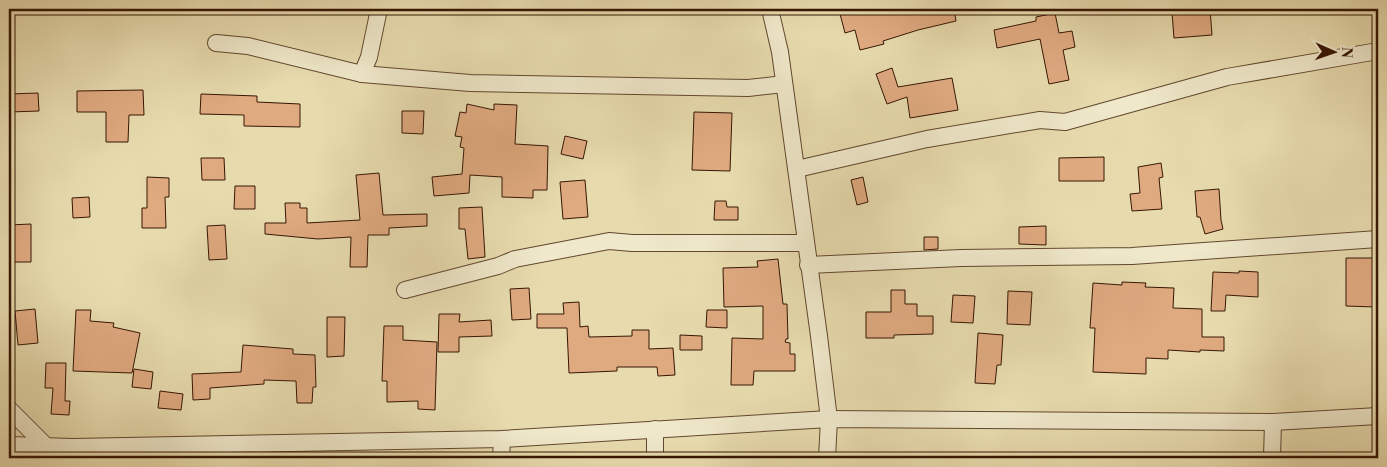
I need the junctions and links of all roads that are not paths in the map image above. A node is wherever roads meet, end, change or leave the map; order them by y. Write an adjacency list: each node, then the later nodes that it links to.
1 (379, 9): 5 (street)
2 (770, 9): 6 (street)
3 (216, 43): 5 (street)
4 (1378, 51): 7 (street)
5 (362, 74): 6 (street)
6 (784, 84): 7 (street)
7 (797, 169): 9 (street)
8 (1378, 239): 10 (street)
9 (806, 243): 10 (street); 11 (street)
10 (808, 265): 14 (street)
11 (405, 290)
12 (9, 409): 19 (street)
13 (1378, 416): 15 (street)
14 (828, 419): 15 (street); 16 (street); 23 (street)
15 (1273, 422): 24 (street)
16 (655, 429): 17 (street); 22 (street)
17 (502, 440): 20 (street); 21 (street)
18 (9, 445): 19 (street)
19 (45, 445): 20 (street)
20 (73, 453)
21 (501, 458)
22 (655, 458)
23 (827, 458)
24 (1272, 458)

